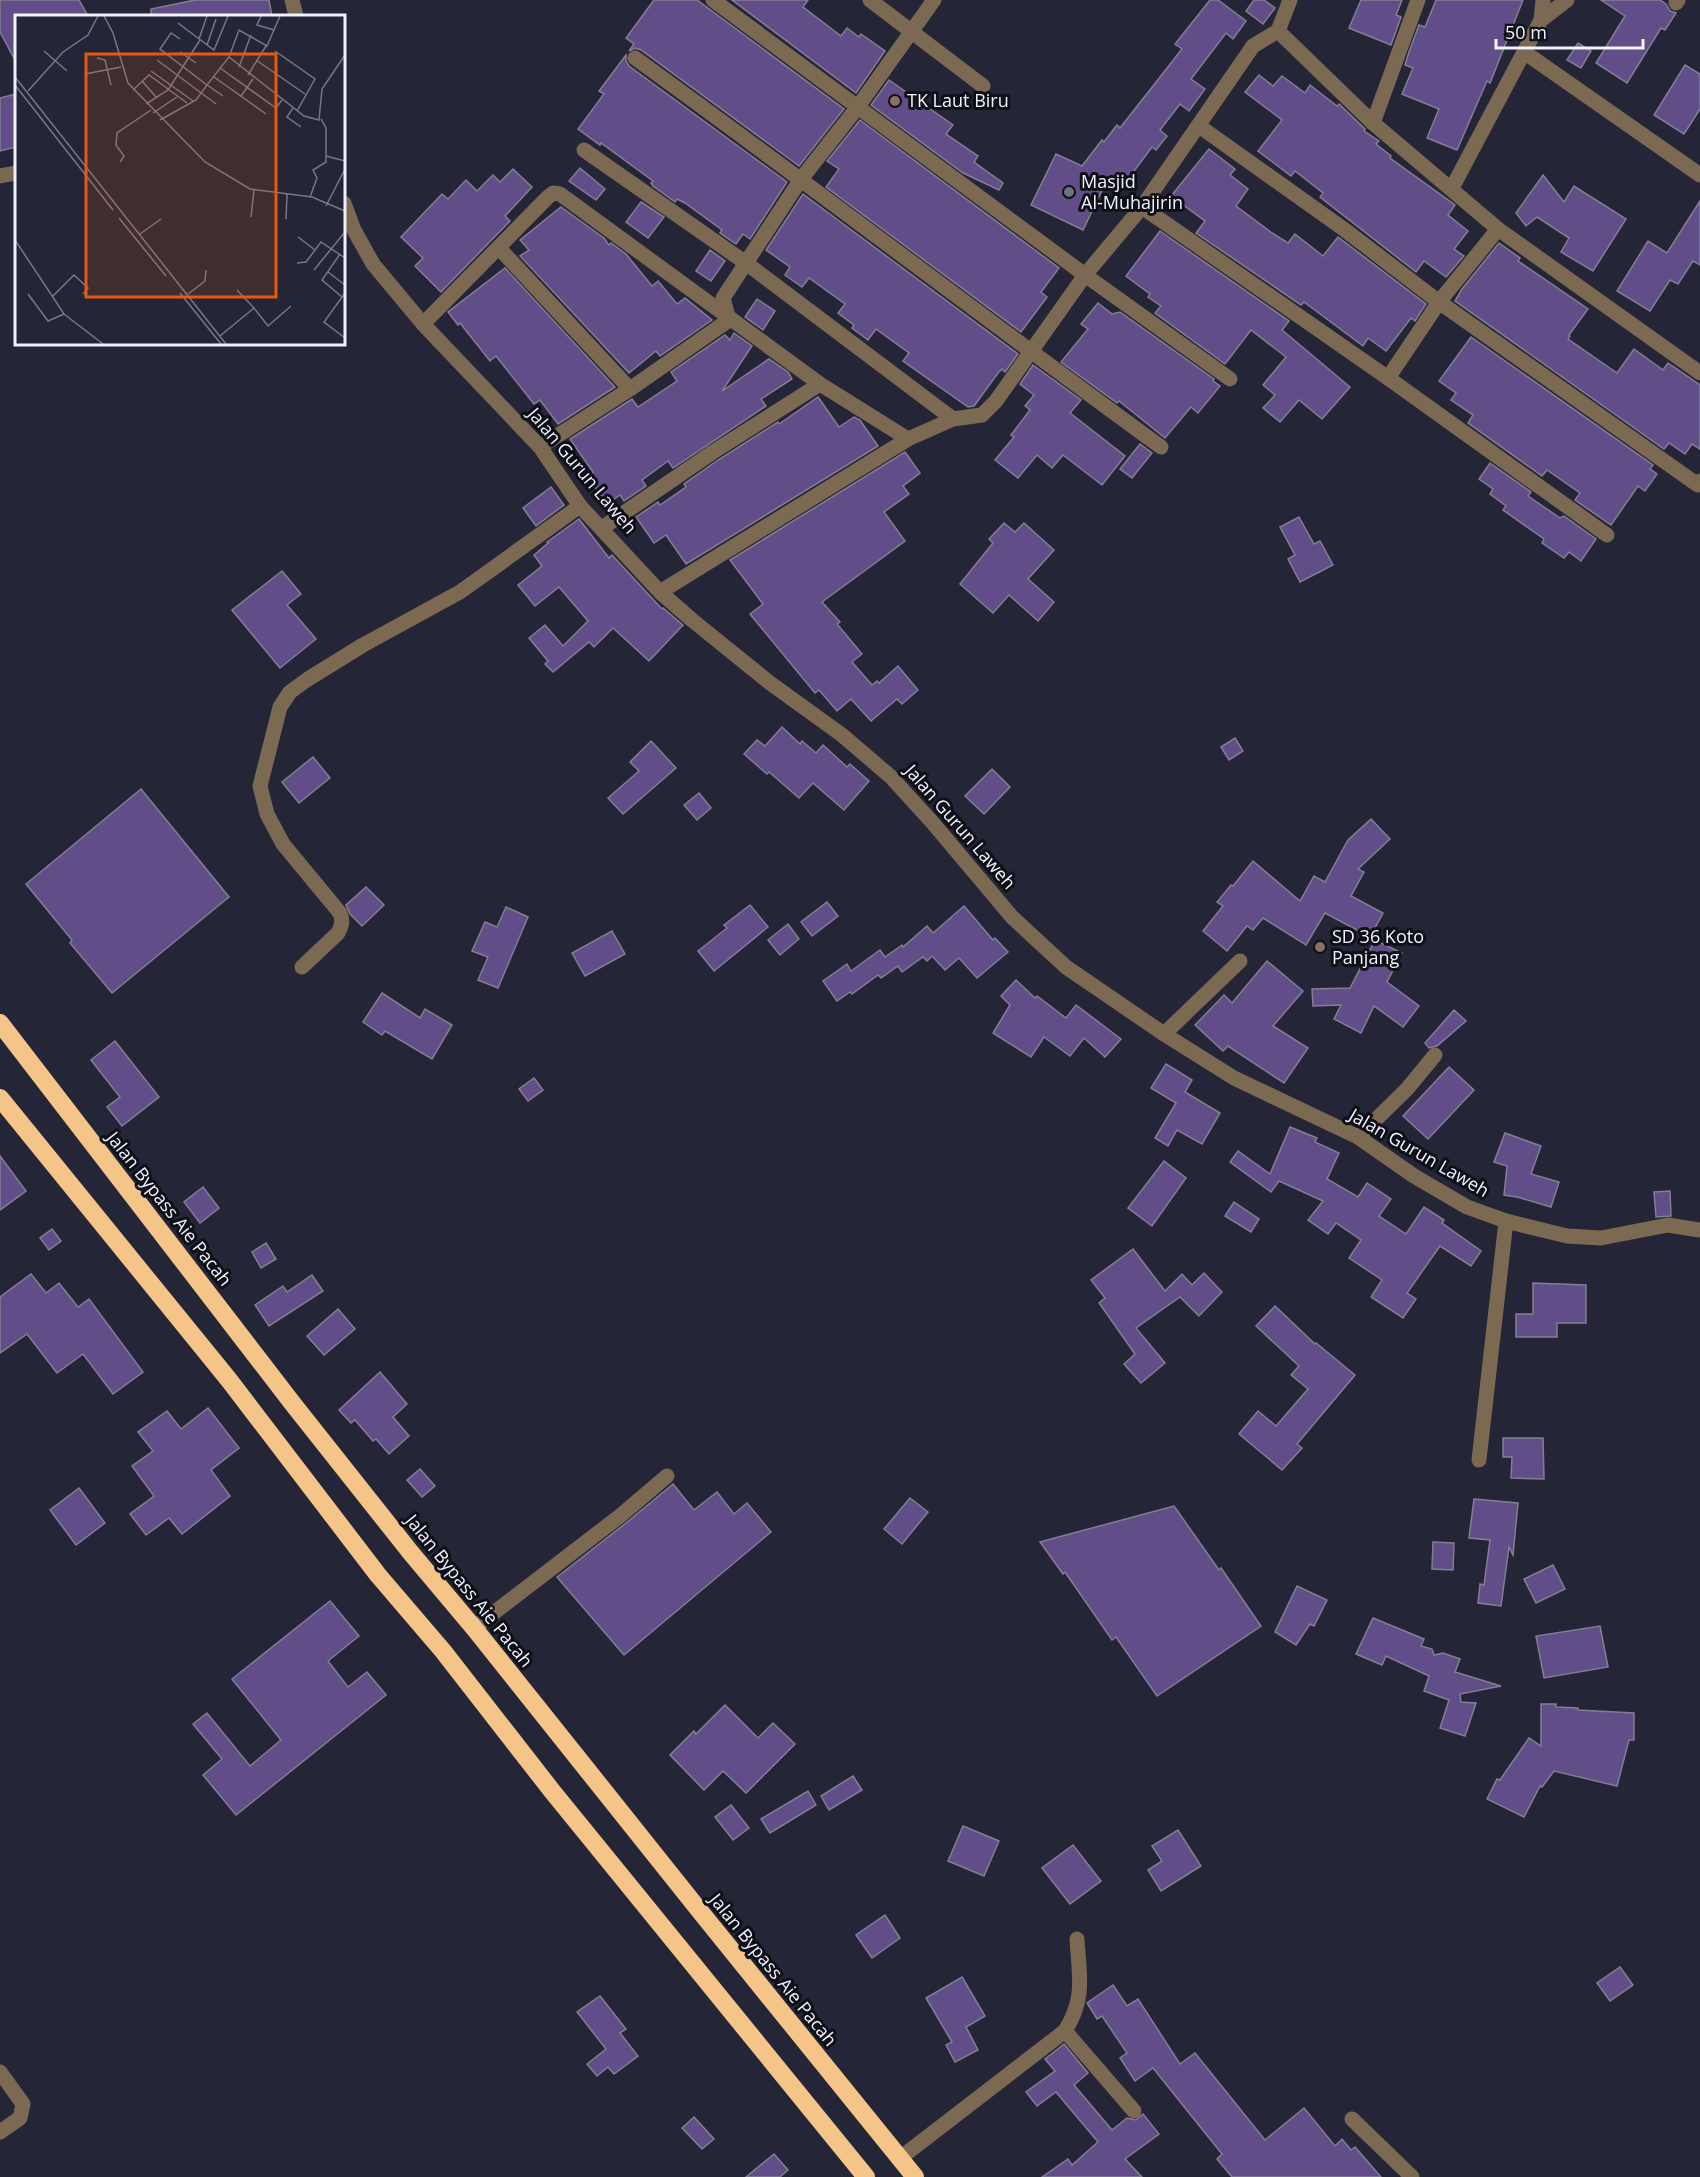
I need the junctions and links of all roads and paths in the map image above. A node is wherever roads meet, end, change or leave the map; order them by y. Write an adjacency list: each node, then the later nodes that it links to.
1 (292, 0): 9 (street)
2 (712, 0): 16 (street)
3 (870, 0): 12 (street)
4 (934, 0): 12 (street)
5 (1290, 0): 11 (street)
6 (1418, 0): 17 (street)
7 (1543, 0): 10 (street)
8 (1567, 0): 10 (street)
9 (296, 15)
10 (1541, 20): 13 (street)
11 (1278, 31): 17 (street); 18 (street)
12 (911, 32): 15 (street); 16 (street)
13 (1524, 52): 21 (street); 24 (street)
14 (635, 58): 23 (street)
15 (983, 86)
16 (857, 108): 23 (street); 30 (street)
17 (1373, 123): 24 (street)
18 (1199, 126): 26 (street); 31 (street)
19 (584, 150): 29 (street)
20 (15, 173): 22 (street)
21 (1700, 175)
22 (0, 176)
23 (801, 179): 29 (street); 34 (street)
24 (1452, 188): 27 (street)
25 (345, 206): 33 (street, Jalan Gurun Laweh)
26 (1143, 207): 30 (street); 36 (street)
27 (1498, 229): 31 (street); 35 (street)
28 (499, 248): 32 (street); 33 (street); 39 (street)
29 (746, 263): 32 (street); 40 (street)
30 (1085, 275): 34 (street); 37 (street)
31 (1439, 302): 36 (street); 44 (street)
32 (729, 320): 38 (street); 39 (street)
33 (423, 324): 42 (street, Jalan Gurun Laweh)
34 (1030, 352): 40 (street); 43 (street)
35 (1700, 373)
36 (1388, 378): 47 (street)
37 (1230, 379)
38 (820, 384): 41 (street); 46 (street)
39 (630, 389): 42 (street)
40 (953, 419): 41 (street)
41 (908, 439): 48 (street)
42 (540, 447): 45 (street, Jalan Gurun Laweh)
43 (1161, 447)
44 (1700, 482)
45 (580, 506): 46 (street, Jalan Gurun Laweh); 50 (street)
46 (603, 528): 48 (street, Jalan Gurun Laweh)
47 (1607, 535)
48 (660, 592): 52 (street, Jalan Gurun Laweh)
49 (1240, 961): 52 (street)
50 (302, 967)
51 (0, 1023): 60 (highway, Jalan Bypass Aie Pacah)
52 (1164, 1034): 55 (street, Jalan Gurun Laweh)
53 (1435, 1055): 55 (street)
54 (0, 1098): 68 (highway)
55 (1358, 1137): 56 (street, Jalan Gurun Laweh)
56 (1506, 1221): 57 (street, Jalan Gurun Laweh); 58 (street)
57 (1700, 1230)
58 (1479, 1460)
59 (667, 1476): 60 (street)
60 (474, 1628): 67 (highway, Jalan Bypass Aie Pacah)
61 (1077, 1939): 62 (street)
62 (1065, 2031): 64 (street); 67 (street)
63 (0, 2072): 66 (street)
64 (1134, 2111)
65 (1352, 2119): 70 (street)
66 (0, 2132)
67 (899, 2159): 69 (highway, Jalan Bypass Aie Pacah)
68 (866, 2177)
69 (915, 2177)
70 (1412, 2177)

